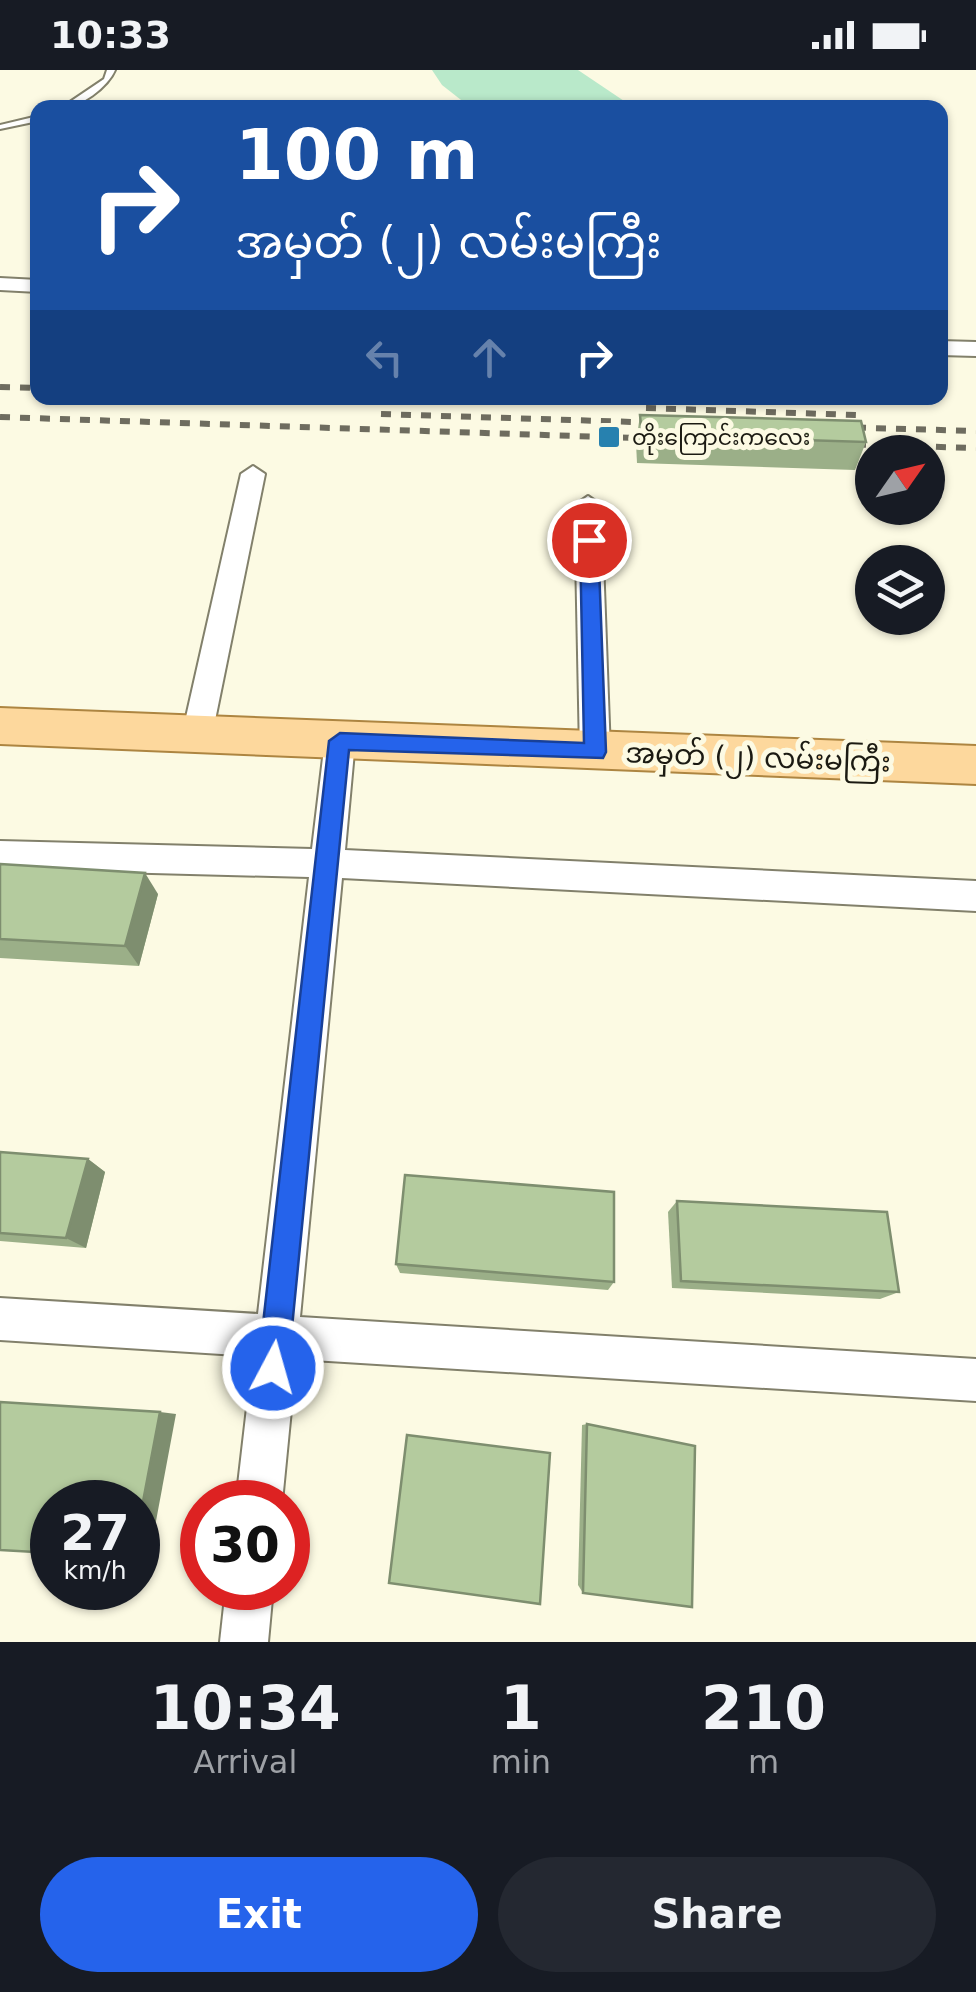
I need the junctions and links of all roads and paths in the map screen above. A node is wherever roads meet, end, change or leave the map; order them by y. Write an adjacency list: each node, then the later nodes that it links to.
1 (111, 70): 2 (lane)
2 (77, 100)
3 (30, 121): 4 (lane)
4 (24, 123): 5 (lane); 6 (lane)
5 (0, 127)
6 (30, 129)
7 (0, 284): 8 (street)
8 (30, 286)
9 (948, 348): 10 (street)
10 (976, 349)
11 (253, 474): 14 (street)
12 (588, 504): 16 (street)
13 (0, 726): 14 (main road, အမှတ် (၂) လမ်းမကြီး)
14 (197, 734): 15 (main road, အမှတ် (၂) လမ်းမကြီး)
15 (340, 741): 16 (main road, အမှတ် (၂) လမ်းမကြီး); 19 (street)
16 (595, 752): 17 (main road, အမှတ် (၂) လမ်းမကြီး)
17 (976, 764)
18 (0, 855): 19 (street)
19 (326, 862): 20 (street); 22 (street)
20 (976, 896)
21 (0, 1318): 22 (street)
22 (277, 1334): 23 (street); 24 (street)
23 (976, 1380)
24 (261, 1480)
25 (248, 1610): 26 (street)
26 (244, 1642)

